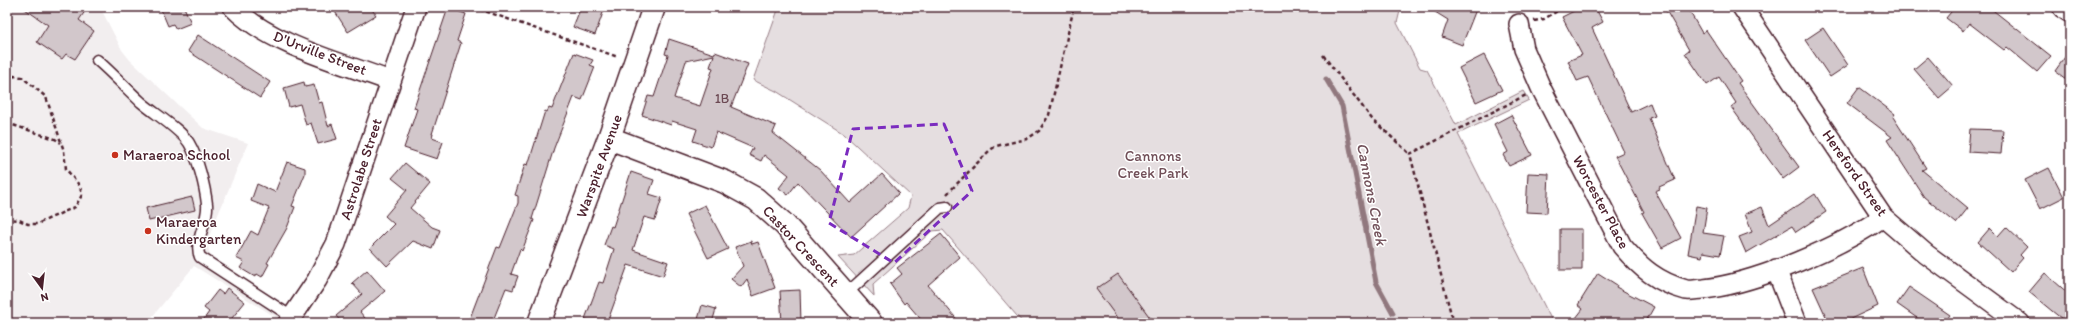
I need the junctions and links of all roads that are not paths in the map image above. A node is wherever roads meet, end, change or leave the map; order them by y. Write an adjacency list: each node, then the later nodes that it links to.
1 (233, 7): 9 (street, D'Urville Street)
2 (416, 7): 9 (street, Astrolabe Street)
3 (654, 7): 10 (main road, Warspite Avenue)
4 (1742, 7): 12 (street, Hereford Street)
5 (2064, 7): 6 (main road)
6 (2070, 11)
7 (1519, 24): 13 (street, Worcester Place)
8 (97, 60): 15 (lane)
9 (390, 80): 15 (street, Astrolabe Street)
10 (609, 138): 14 (main road, Castor Crescent); 16 (main road, Warspite Avenue)
11 (947, 207): 14 (lane)
12 (1883, 217): 13 (street, Worcester Place); 19 (street, Hereford Street)
13 (1776, 269): 18 (street)
14 (846, 294): 17 (main road, Castor Crescent)
15 (290, 320)
16 (539, 323)
17 (871, 323)
18 (1797, 323)
19 (2020, 323)

